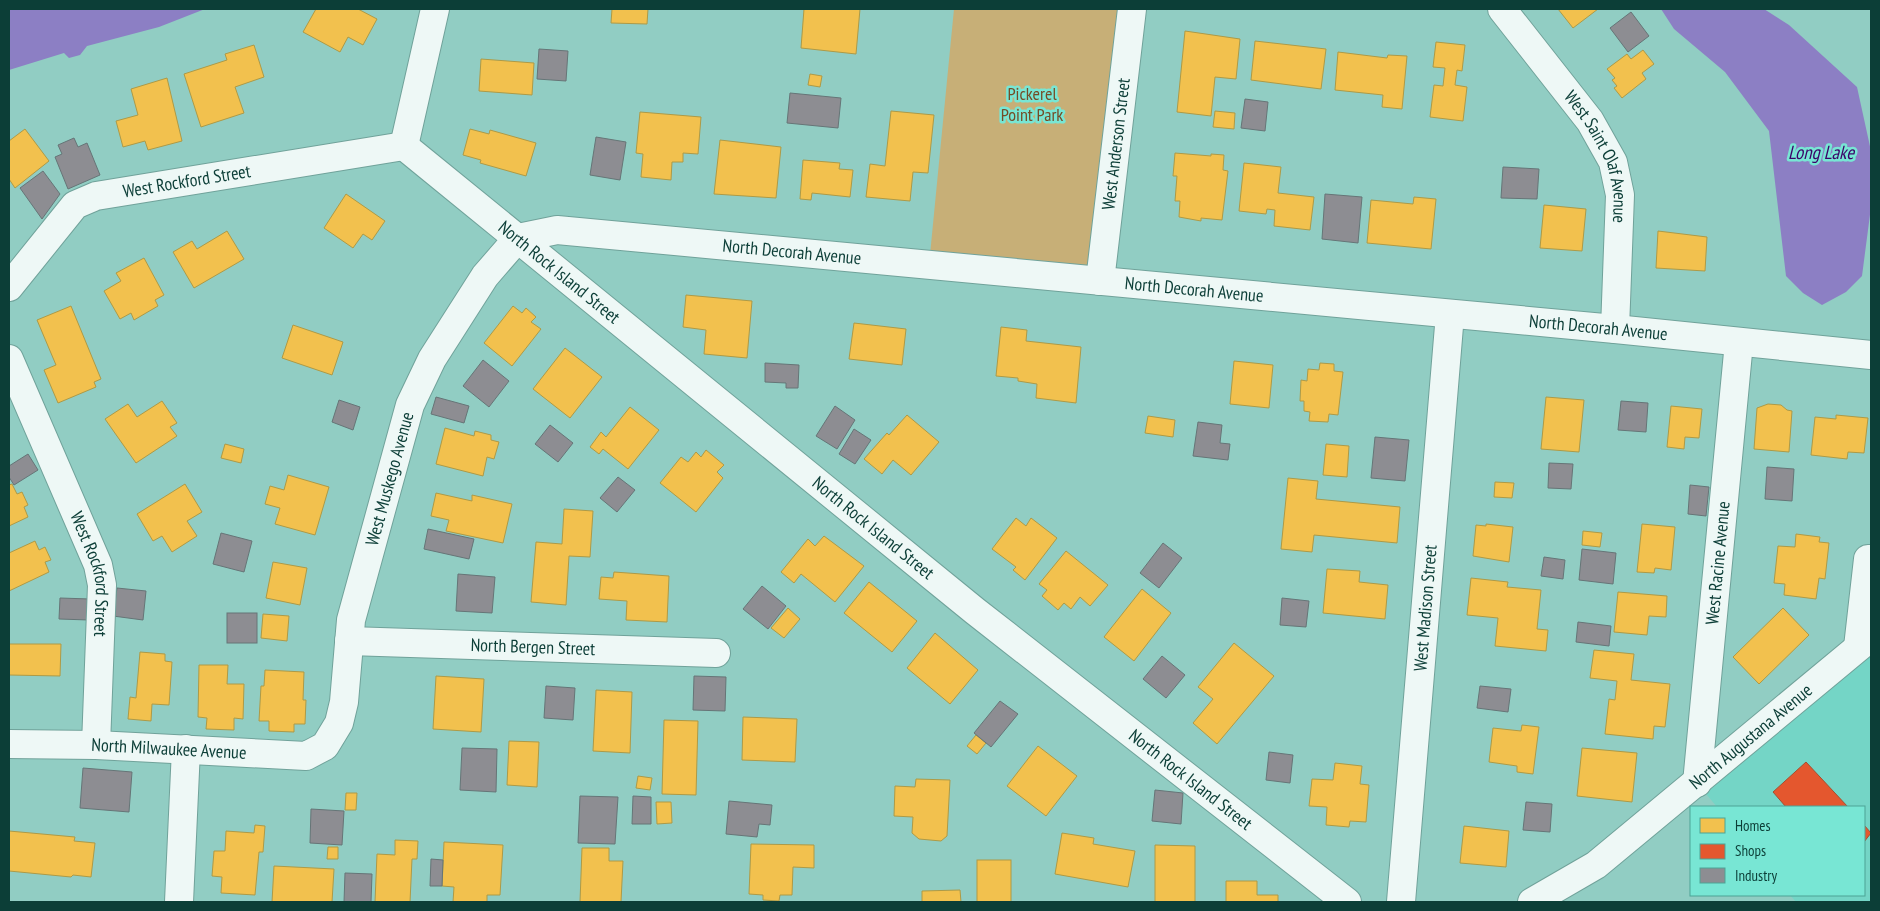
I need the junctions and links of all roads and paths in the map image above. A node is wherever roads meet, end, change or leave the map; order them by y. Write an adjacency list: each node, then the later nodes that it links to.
1 (435, 9): 4 (street)
2 (1132, 9): 6 (street, West Anderson Street)
3 (1502, 9): 9 (street, West Saint Olaf Avenue)
4 (404, 146): 5 (street, North Rock Island Street); 7 (street, West Rockford Street)
5 (518, 238): 6 (street, North Decorah Avenue); 14 (street, West Muskego Avenue); 23 (street, North Rock Island Street)
6 (1100, 281): 8 (street, North Decorah Avenue)
7 (9, 287)
8 (1450, 314): 9 (street, North Decorah Avenue); 24 (street, West Madison Street)
9 (1615, 329): 10 (street, North Decorah Avenue)
10 (1739, 342): 11 (street, North Decorah Avenue); 21 (street, West Racine Avenue)
11 (1871, 355)
12 (9, 359): 18 (street, West Rockford Street)
13 (1868, 559): 15 (street)
14 (349, 640): 16 (street, North Bergen Street); 19 (street, West Muskego Avenue)
15 (1865, 642): 21 (street, North Augustana Avenue)
16 (716, 653)
17 (9, 744): 18 (street, North Milwaukee Avenue)
18 (96, 746): 20 (street, North Milwaukee Avenue)
19 (325, 746): 20 (street, North Milwaukee Avenue)
20 (186, 749): 22 (street)
21 (1697, 783): 25 (street, North Augustana Avenue)
22 (178, 902)
23 (1348, 902)
24 (1401, 902)
25 (1532, 902)

